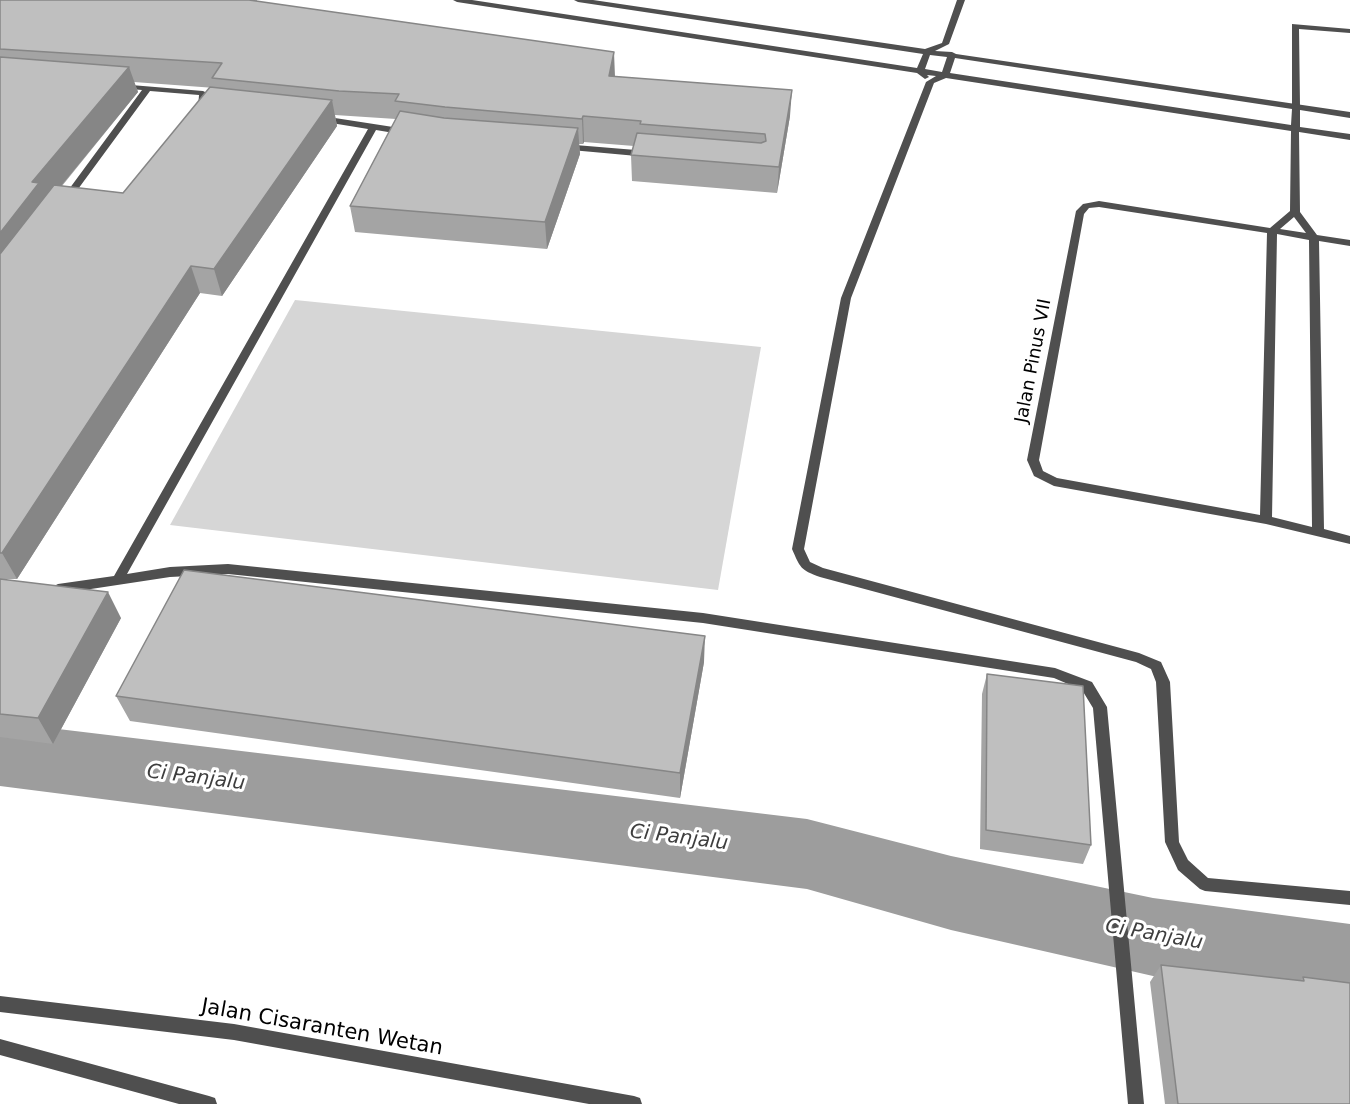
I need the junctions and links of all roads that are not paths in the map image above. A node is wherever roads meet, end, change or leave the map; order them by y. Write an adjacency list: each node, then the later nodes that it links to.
1 (457, 0): 5 (street)
2 (578, 0): 4 (street)
3 (961, 0): 7 (street)
4 (625, 4): 5 (street); 8 (street)
5 (610, 24): 10 (street)
6 (1350, 32): 16 (street)
7 (945, 44): 8 (street); 9 (street)
8 (928, 51): 9 (street); 10 (street)
9 (952, 54): 11 (street); 16 (street)
10 (920, 71): 11 (street); 12 (street)
11 (945, 75): 12 (street); 22 (street)
12 (930, 82): 37 (street)
13 (114, 86): 14 (street)
14 (148, 88): 15 (street); 27 (street)
15 (201, 106): 17 (street); 19 (street)
16 (1296, 106): 18 (street); 22 (street)
17 (220, 109)
18 (1350, 114)
19 (194, 115)
20 (316, 119): 21 (street)
21 (373, 128): 23 (street); 35 (street)
22 (1294, 129): 24 (street); 28 (street)
23 (416, 134)
24 (1350, 137)
25 (552, 147): 26 (street)
26 (656, 155)
27 (72, 204)
28 (1295, 212): 29 (street); 30 (street)
29 (1272, 231): 30 (street, Jalan Pinus VII); 32 (street); 32 (street, Jalan Pinus VII)
30 (1314, 238): 31 (street, Jalan Pinus VII); 33 (street)
31 (1350, 243)
32 (1266, 520): 33 (street, Jalan Pinus VII)
33 (1318, 532): 34 (street, Jalan Pinus VII)
34 (1350, 540)
35 (117, 581): 36 (street); 42 (street)
36 (49, 589)
37 (1350, 898)
38 (0, 1004): 41 (street, Jalan Cisaranten Wetan)
39 (0, 1047): 40 (street)
40 (209, 1104)
41 (634, 1104)
42 (1136, 1104)

